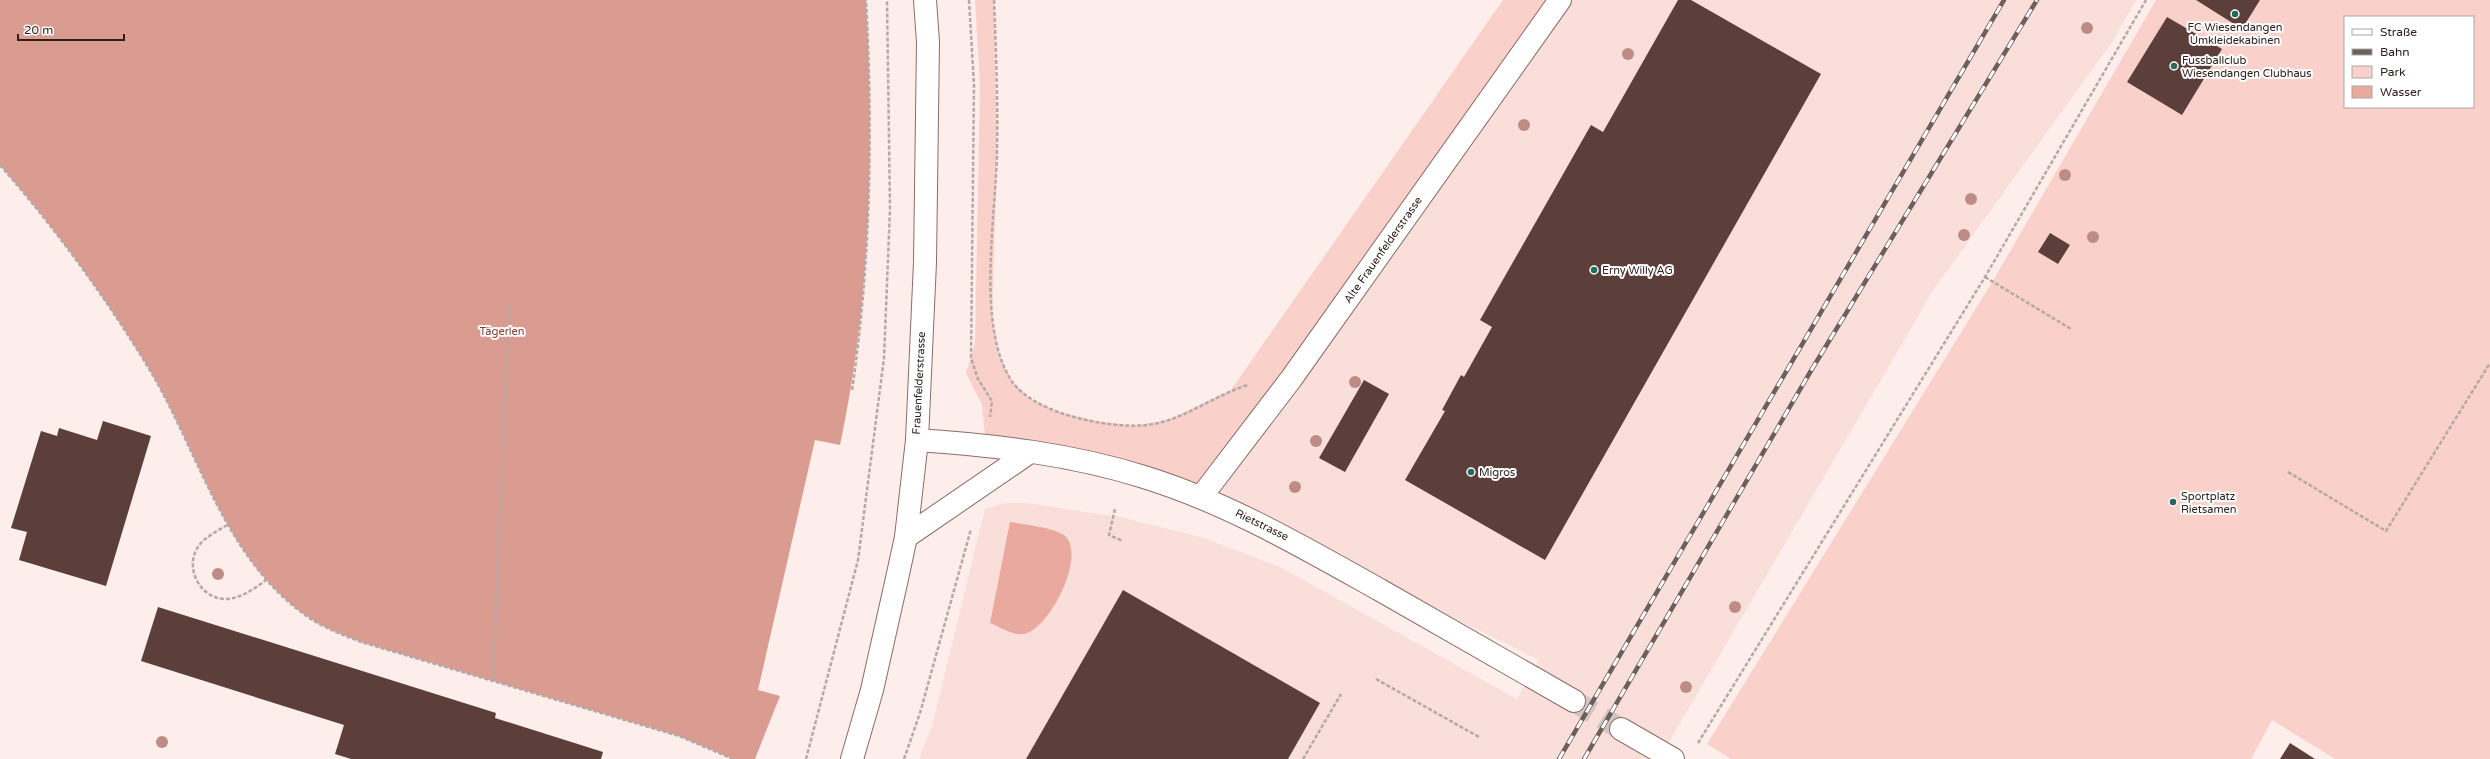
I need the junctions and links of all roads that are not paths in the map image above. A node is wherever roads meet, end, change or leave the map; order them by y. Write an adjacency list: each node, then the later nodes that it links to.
1 (925, 0): 3 (street, Frauenfelderstrasse)
2 (1560, 0): 5 (street, Alte Frauenfelderstrasse)
3 (917, 440): 4 (street, Rietstrasse); 6 (street, Frauenfelderstrasse)
4 (1030, 452): 5 (street, Rietstrasse); 6 (street)
5 (1201, 497): 7 (street, Rietstrasse)
6 (906, 537): 9 (street, Frauenfelderstrasse)
7 (1574, 701)
8 (1621, 729): 10 (street)
9 (852, 759)
10 (1673, 759)

